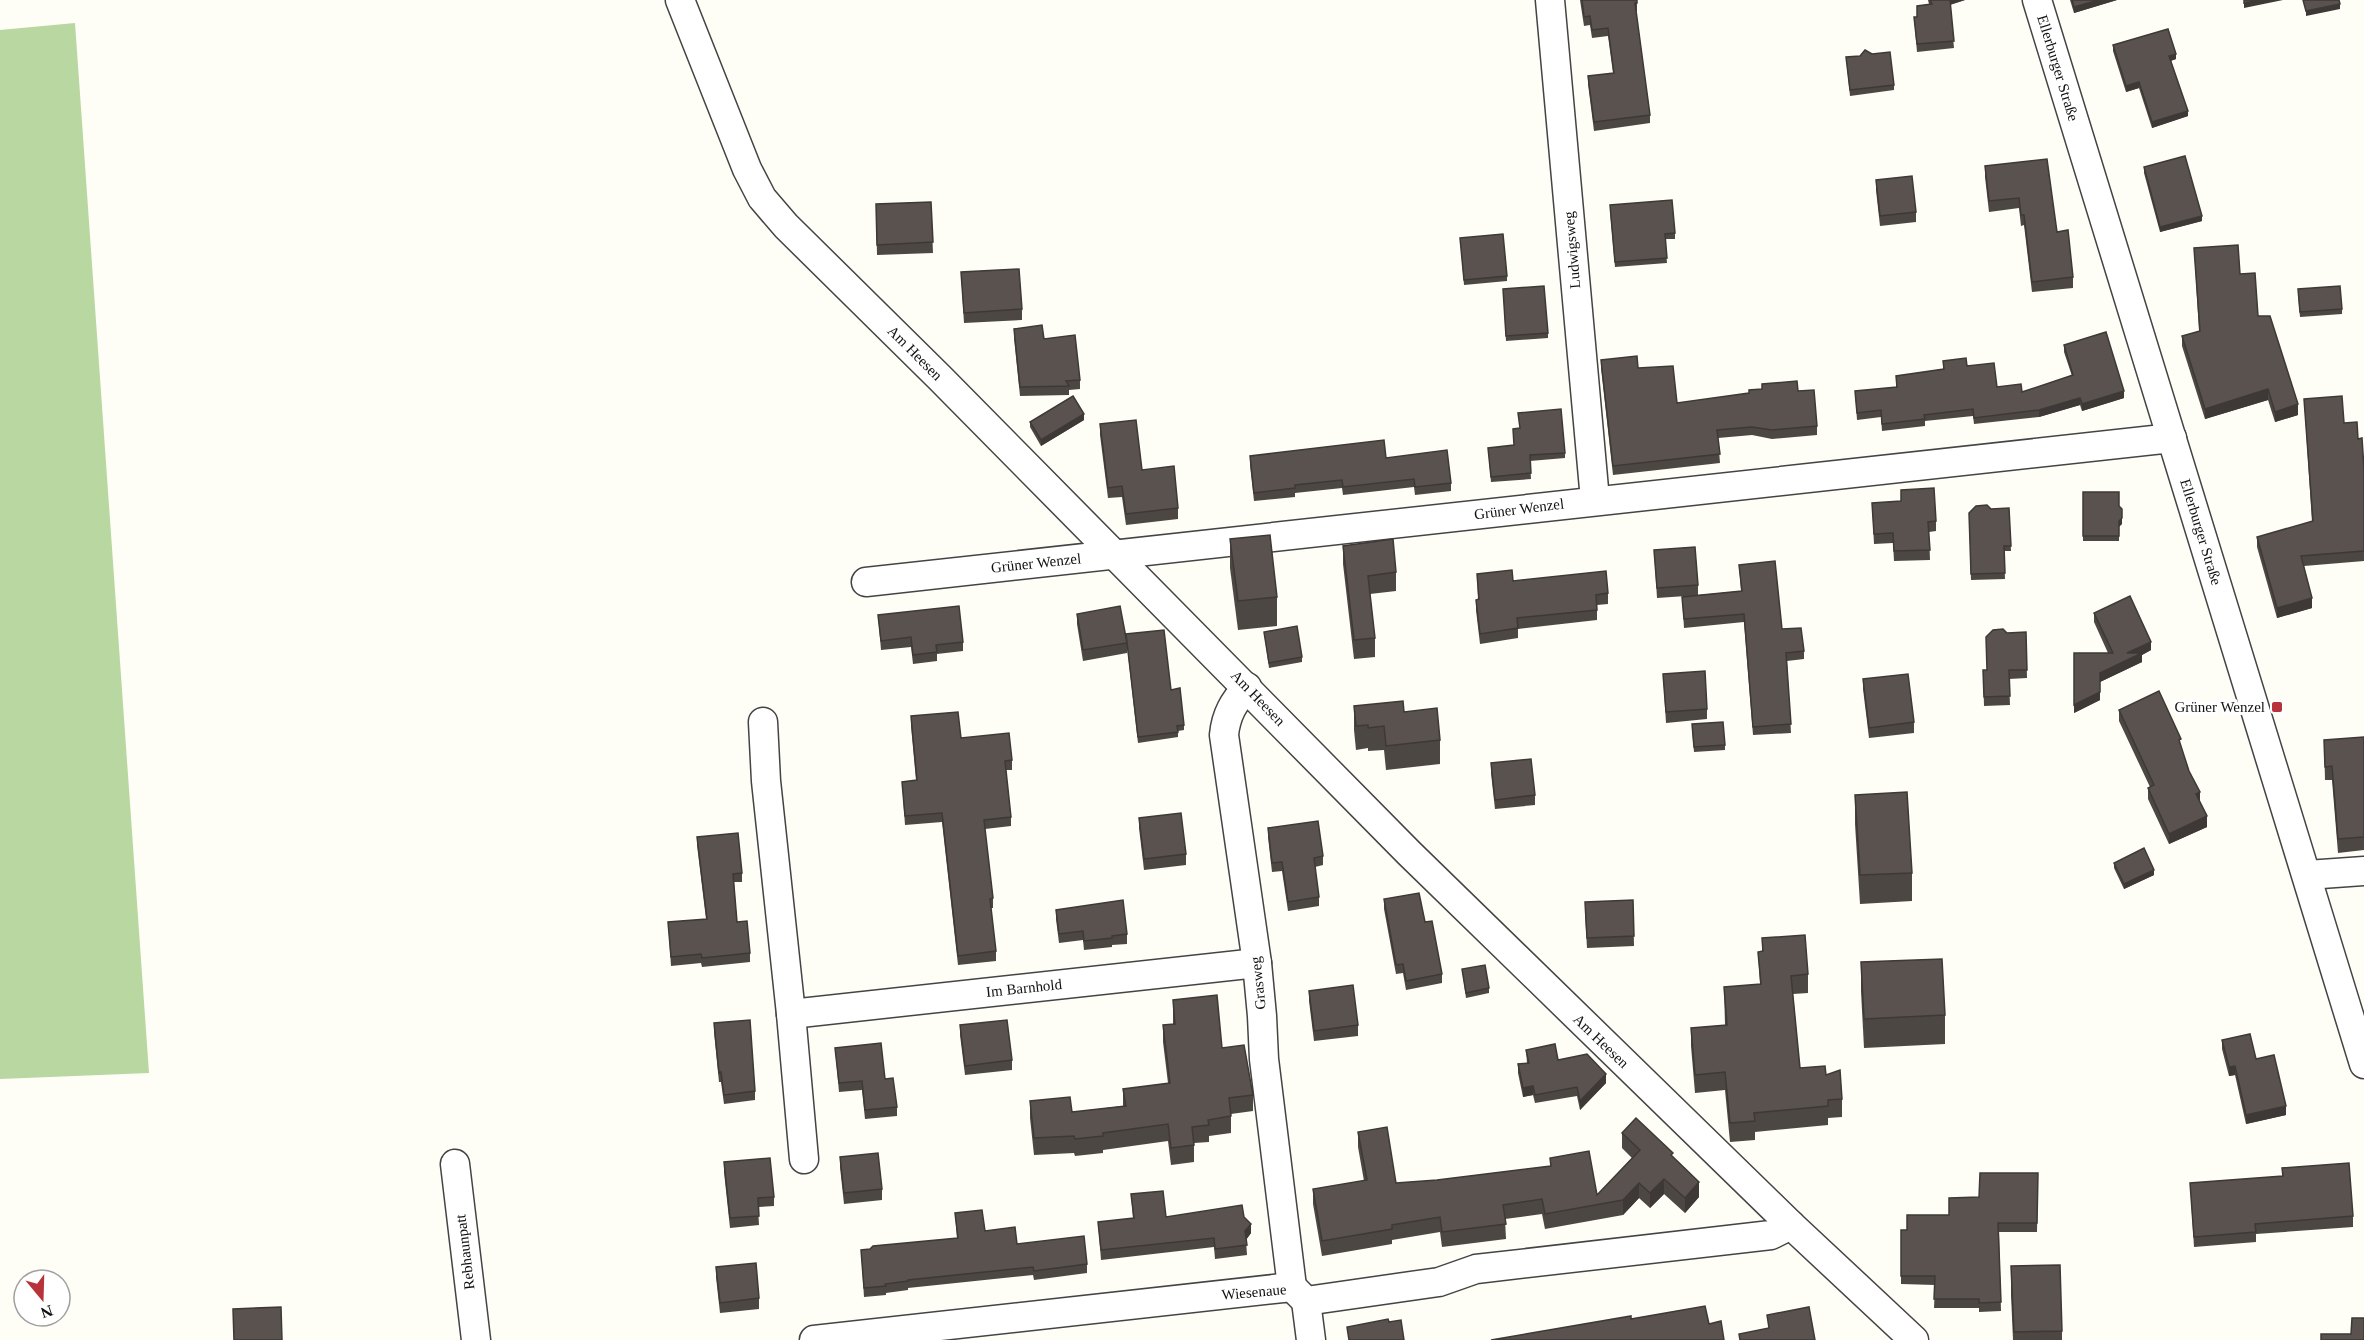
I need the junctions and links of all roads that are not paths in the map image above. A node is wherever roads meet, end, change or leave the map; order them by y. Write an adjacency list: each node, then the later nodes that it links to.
1 (680, 0): 6 (street, Am Heesen)
2 (1550, 0): 5 (street, Ludwigsweg)
3 (2037, 0): 4 (street, Ellerburger Straße)
4 (2172, 438): 5 (street, Grüner Wenzel); 11 (street, Ellerburger Straße)
5 (1595, 500): 6 (street, Grüner Wenzel)
6 (1116, 555): 7 (street, Grüner Wenzel); 8 (street, Am Heesen)
7 (866, 582)
8 (1247, 687): 12 (street, Grasweg); 17 (street, Am Heesen)
9 (763, 722): 13 (street)
10 (2364, 871): 11 (street)
11 (2307, 875): 14 (street, Ellerburger Straße)
12 (1257, 963): 13 (street, Im Barnhold); 18 (street, Grasweg)
13 (791, 1014): 15 (street)
14 (2364, 1064)
15 (804, 1159)
16 (455, 1164): 20 (street, Rebhaunpatt)
17 (1791, 1225): 18 (street, Wiesenaue); 23 (street, Am Heesen)
18 (1299, 1294): 19 (street, Wiesenaue); 22 (street, Grasweg)
19 (922, 1334): 21 (street, Wiesenaue)
20 (476, 1340)
21 (814, 1340)
22 (1311, 1340)
23 (1914, 1340)

